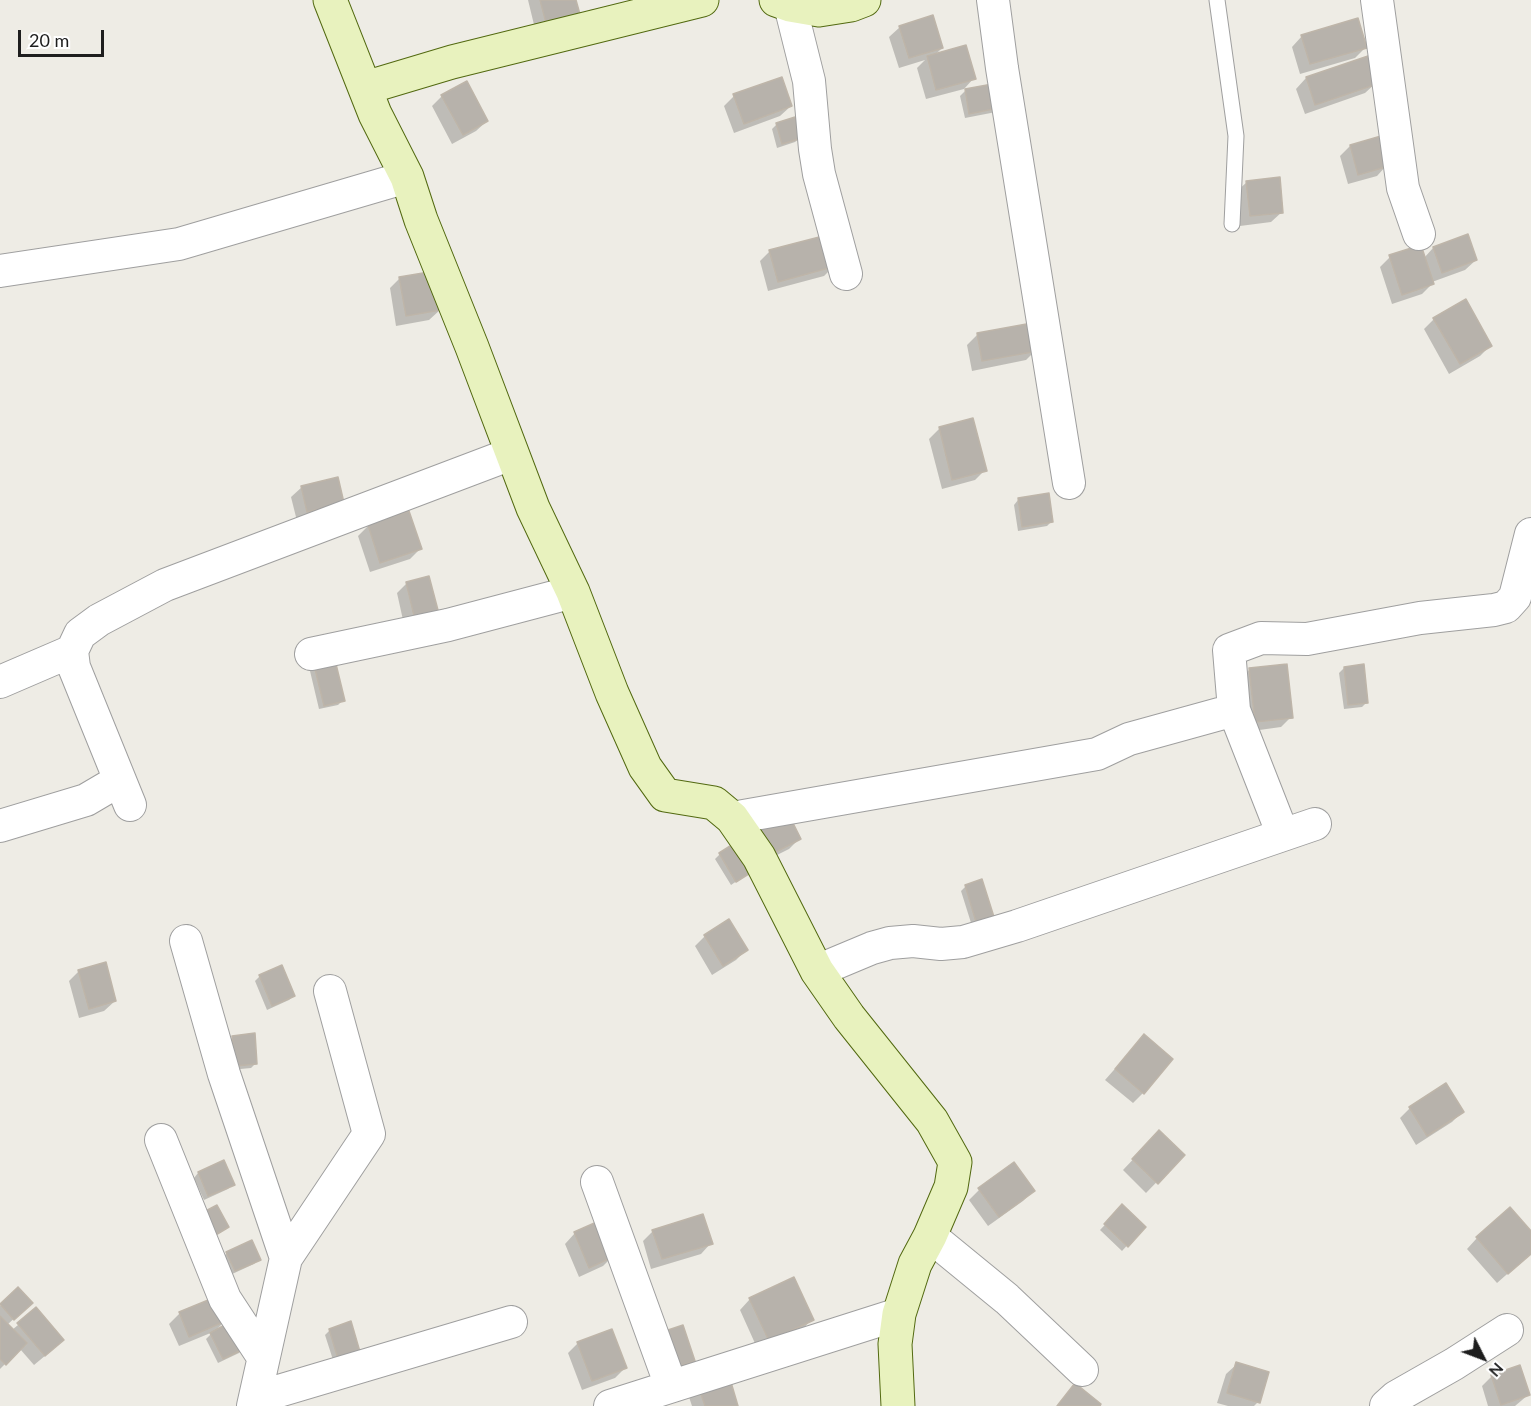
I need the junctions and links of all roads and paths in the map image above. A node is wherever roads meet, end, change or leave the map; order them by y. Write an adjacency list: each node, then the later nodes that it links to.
1 (330, 0): 8 (street)
2 (702, 0): 8 (street)
3 (864, 0): 7 (street)
4 (993, 0): 15 (street)
5 (1217, 0): 10 (lane)
6 (1377, 0): 11 (street)
7 (783, 2): 13 (street)
8 (364, 88): 9 (street)
9 (407, 177): 12 (street); 14 (street)
10 (1232, 224)
11 (1419, 234)
12 (0, 271)
13 (846, 274)
14 (511, 454): 17 (street); 18 (street)
15 (1069, 483)
16 (1531, 534): 21 (street)
17 (573, 592): 19 (street); 22 (street)
18 (72, 651): 20 (street); 24 (street)
19 (312, 654)
20 (0, 682)
21 (1234, 710): 22 (street); 25 (street)
22 (732, 818): 27 (street)
23 (1315, 824): 25 (street)
24 (0, 826)
25 (1282, 835): 27 (street)
26 (186, 941): 32 (street)
27 (817, 971): 31 (street)
28 (330, 991): 32 (street)
29 (161, 1140): 36 (street)
30 (597, 1182): 38 (street)
31 (930, 1236): 33 (street); 37 (street)
32 (286, 1258): 36 (street)
33 (899, 1314): 38 (street); 41 (street)
34 (511, 1322): 39 (street)
35 (1507, 1330): 42 (street)
36 (263, 1357): 39 (street)
37 (1082, 1370)
38 (671, 1386): 40 (street)
39 (254, 1402)
40 (610, 1406)
41 (898, 1406)
42 (1386, 1406)

